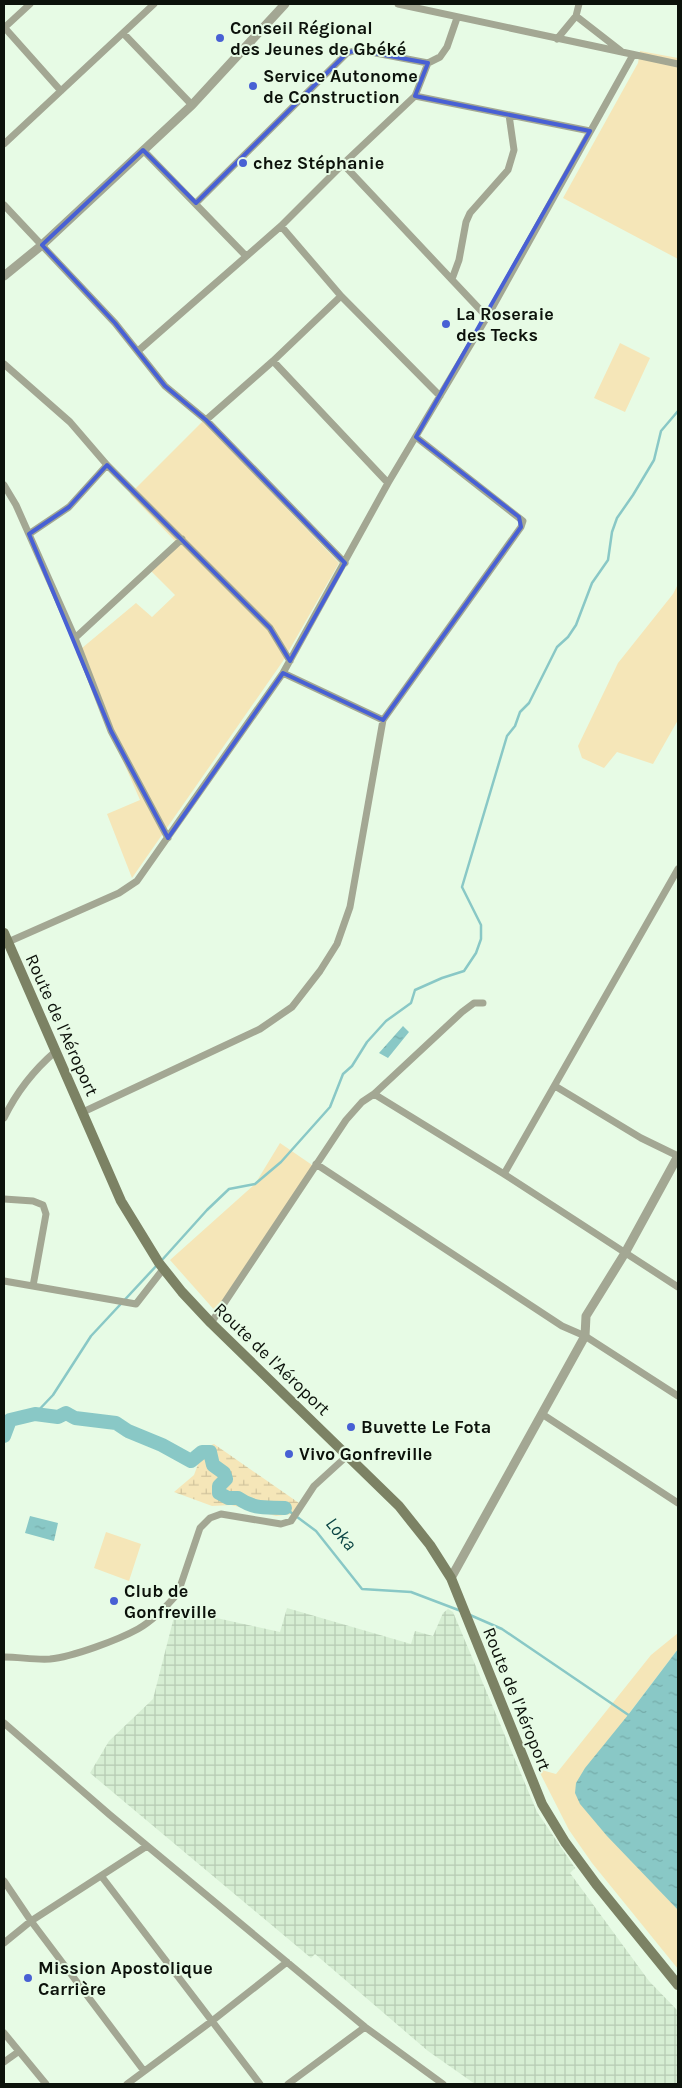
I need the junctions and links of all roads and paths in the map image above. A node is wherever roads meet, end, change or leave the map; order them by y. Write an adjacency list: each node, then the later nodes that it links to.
1 (30, 4): 8 (street)
2 (154, 4): 9 (street)
3 (285, 4): 17 (street)
4 (398, 4): 7 (street)
5 (578, 4): 6 (street)
6 (576, 16): 10 (street); 11 (street)
7 (457, 18): 10 (street); 13 (street)
8 (4, 28): 15 (street)
9 (123, 33): 15 (street); 17 (street)
10 (557, 39): 11 (street)
11 (622, 52): 12 (street)
12 (633, 55): 14 (street); 19 (street)
13 (428, 64): 16 (street); 23 (street)
14 (678, 64)
15 (61, 91): 20 (street)
16 (415, 96): 18 (street); 22 (street)
17 (192, 104): 21 (street)
18 (509, 115): 19 (street); 29 (street)
19 (590, 131): 31 (street)
20 (4, 144)
21 (143, 150): 23 (street); 26 (street)
22 (343, 164): 25 (street); 29 (street)
23 (196, 204): 27 (street)
24 (4, 206): 26 (street)
25 (281, 226): 27 (street); 30 (street)
26 (42, 245): 28 (street); 32 (street)
27 (245, 256): 32 (street)
28 (4, 276)
29 (452, 279): 31 (street)
30 (341, 296): 33 (street); 35 (street)
31 (487, 317): 35 (street)
32 (138, 351): 36 (street)
33 (273, 361): 36 (street); 39 (street)
34 (5, 363): 38 (street)
35 (440, 396): 37 (street)
36 (206, 420): 43 (street)
37 (416, 437): 39 (street); 47 (street)
38 (107, 465): 41 (street); 42 (street)
39 (388, 483): 43 (street)
40 (4, 485): 41 (street)
41 (29, 534): 44 (street)
42 (182, 539): 44 (street); 45 (street)
43 (345, 563): 45 (street)
44 (74, 638): 48 (street)
45 (290, 660): 46 (street)
46 (283, 673): 47 (street); 48 (street)
47 (383, 720): 55 (street)
48 (168, 838): 50 (street)
49 (678, 869): 53 (street)
50 (6, 937): 52 (main road, Route de l'Aéroport)
51 (483, 1003): 54 (street)
52 (56, 1051): 55 (main road, Route de l'Aéroport); 56 (street)
53 (555, 1086): 57 (street); 59 (street)
54 (374, 1094): 58 (street); 59 (street)
55 (83, 1112): 62 (main road, Route de l'Aéroport)
56 (4, 1118)
57 (678, 1156): 61 (street)
58 (316, 1164): 66 (street); 67 (street)
59 (504, 1174): 61 (street)
60 (4, 1199): 64 (street)
61 (625, 1253): 65 (street); 67 (street)
62 (164, 1268): 64 (street); 66 (main road, Route de l'Aéroport)
63 (4, 1281): 64 (street)
64 (33, 1286)
65 (678, 1287)
66 (211, 1323): 70 (main road, Route de l'Aéroport)
67 (585, 1336): 68 (street); 69 (street)
68 (678, 1396)
69 (542, 1414): 71 (street); 72 (street)
70 (348, 1455): 72 (main road, Route de l'Aéroport); 73 (street)
71 (678, 1503)
72 (451, 1578): 81 (main road, Route de l'Aéroport)
73 (4, 1657)
74 (4, 1723): 75 (street)
75 (147, 1846): 76 (street); 80 (street)
76 (102, 1877): 78 (street); 82 (street)
77 (4, 1881): 78 (street)
78 (32, 1921): 79 (street); 87 (street)
79 (4, 1943)
80 (287, 1962): 82 (street); 83 (street)
81 (678, 1985)
82 (212, 2021): 87 (street); 90 (street)
83 (365, 2027): 91 (street); 92 (street)
84 (4, 2033): 85 (street)
85 (18, 2052): 86 (street); 88 (street)
86 (4, 2062)
87 (144, 2071): 89 (street)
88 (46, 2084)
89 (127, 2084)
90 (260, 2084)
91 (288, 2084)
92 (443, 2084)

